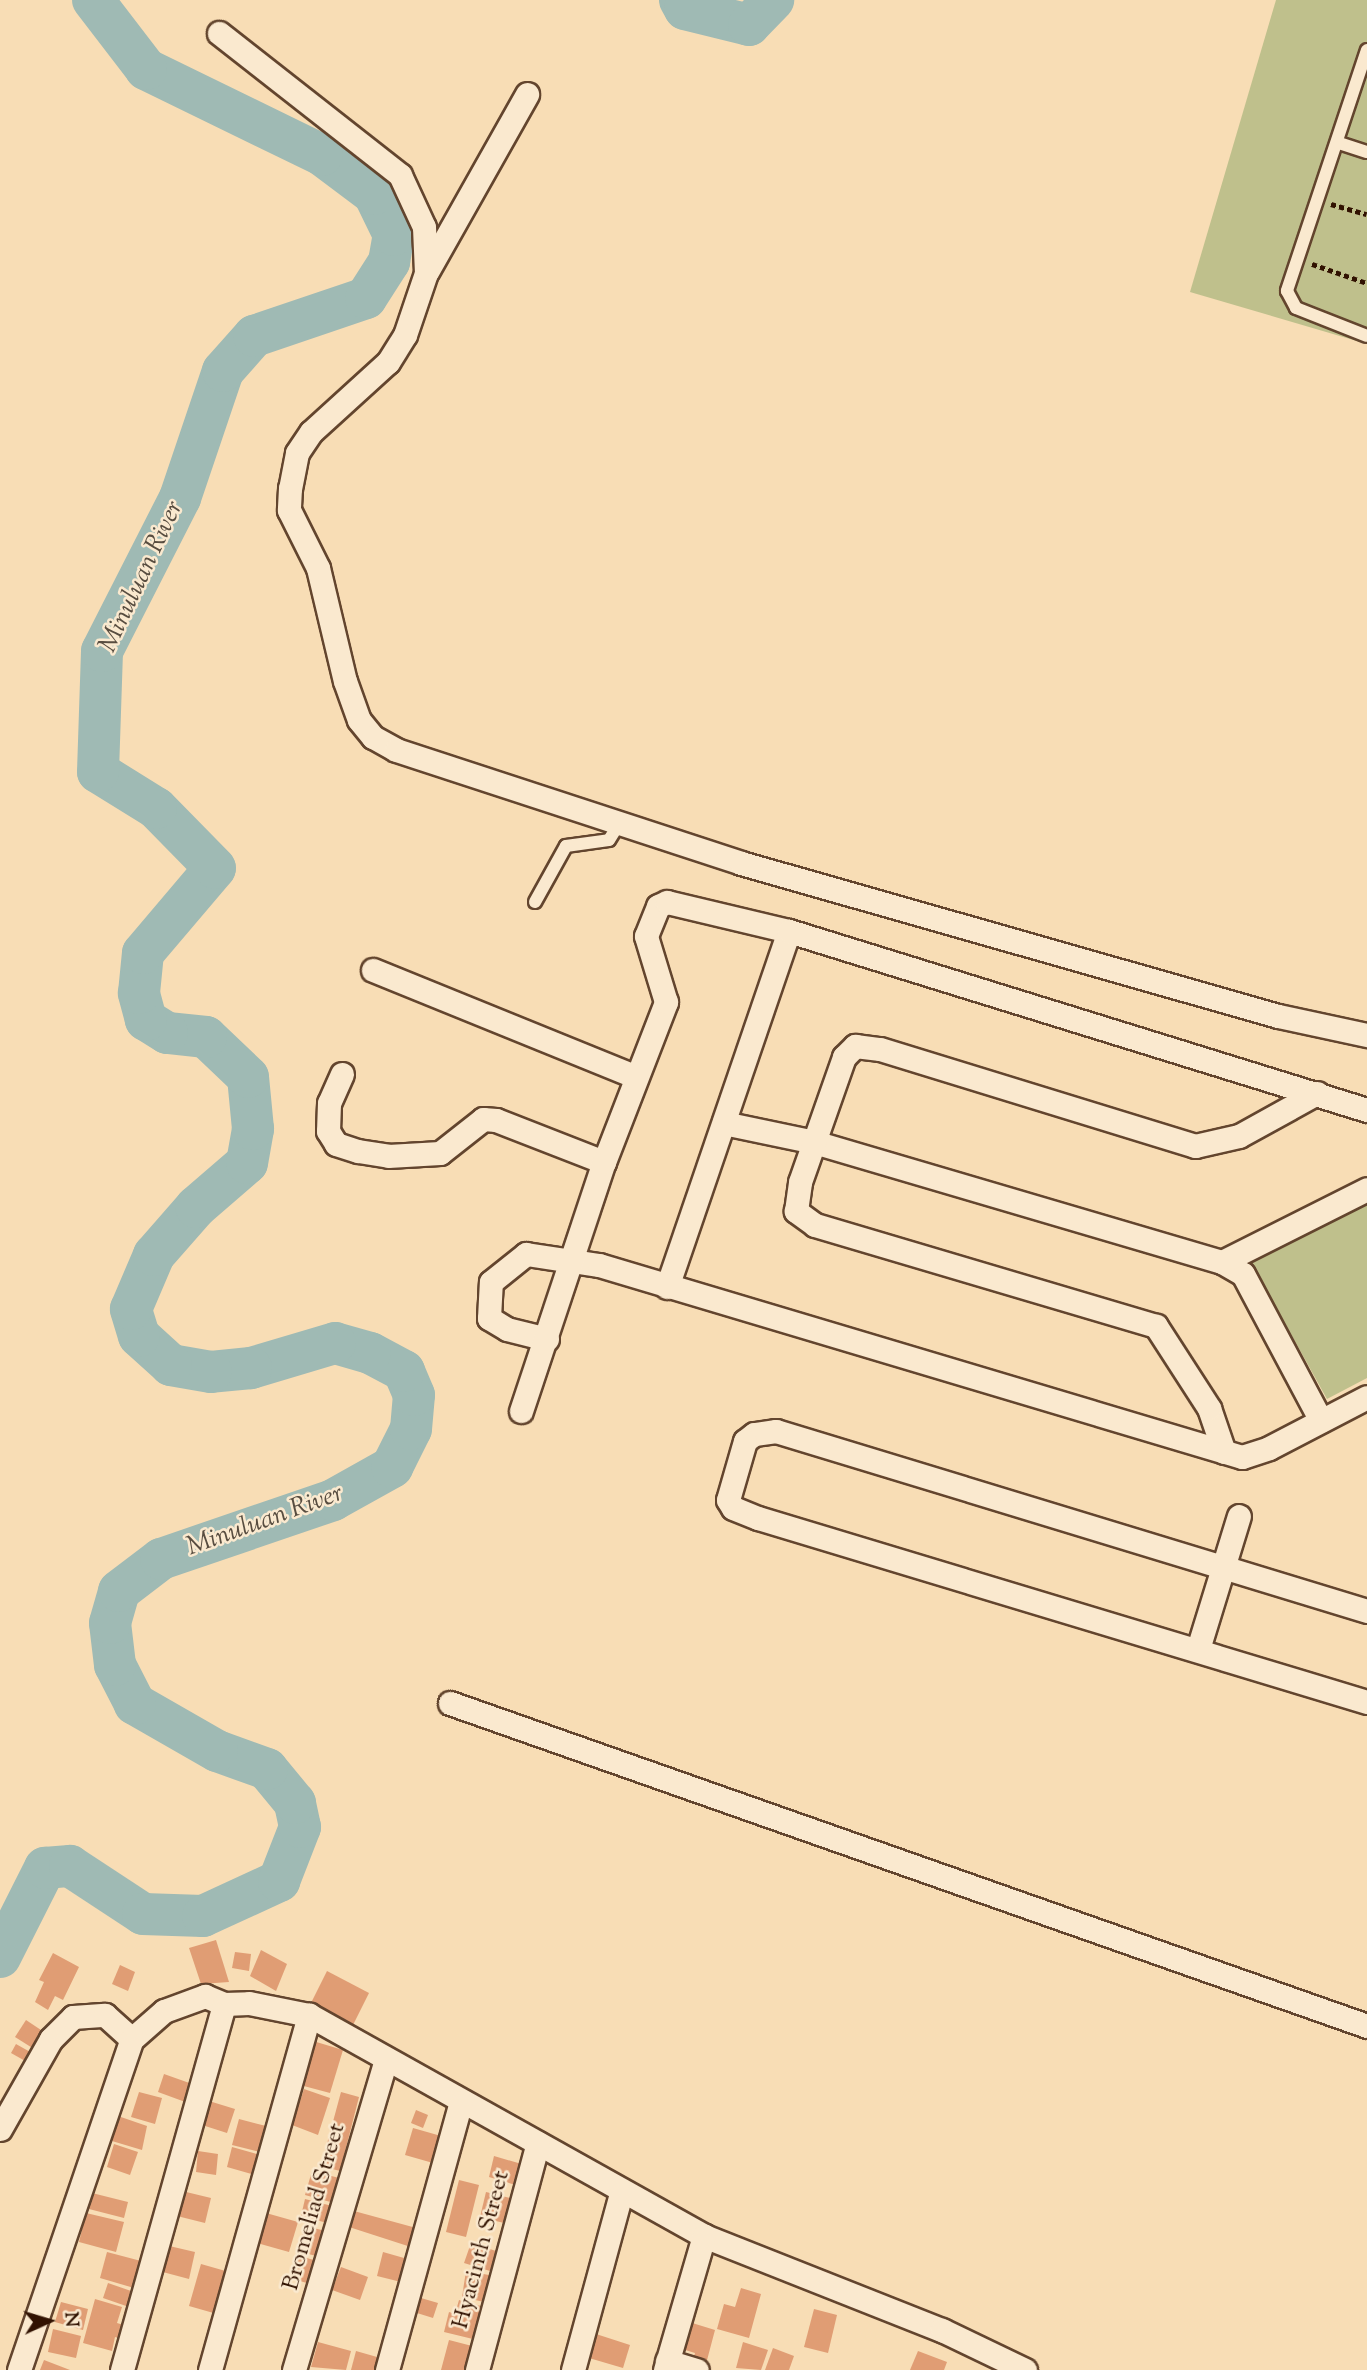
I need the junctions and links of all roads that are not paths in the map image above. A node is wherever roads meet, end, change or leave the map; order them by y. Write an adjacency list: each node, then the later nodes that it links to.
1 (219, 33): 6 (street)
2 (1367, 50): 4 (lane)
3 (527, 94): 6 (street)
4 (1339, 143): 5 (lane); 7 (lane)
5 (1367, 152)
6 (426, 273): 8 (street)
7 (1367, 336)
8 (619, 824): 9 (lane); 12 (street)
9 (535, 902)
10 (789, 931): 14 (street); 15 (street); 17 (street)
11 (373, 970): 14 (street)
12 (1367, 1035)
13 (342, 1074): 19 (street)
14 (636, 1077): 19 (street)
15 (1317, 1093): 16 (street); 18 (street)
16 (1367, 1110)
17 (724, 1123): 18 (street); 23 (street)
18 (814, 1142): 22 (street); 28 (street)
19 (604, 1162): 21 (street)
20 (1367, 1189): 22 (street)
21 (571, 1259): 23 (street); 24 (street); 24 (street)
22 (1222, 1262): 27 (street)
23 (667, 1287): 28 (street)
24 (547, 1339): 26 (street)
25 (1367, 1397): 27 (street)
26 (521, 1411)
27 (1321, 1421): 28 (street)
28 (1224, 1452)
29 (1239, 1516): 30 (street)
30 (1222, 1570): 31 (street); 32 (street); 32 (street)
31 (1367, 1611)
32 (1198, 1649): 33 (street)
33 (1367, 1702)
34 (450, 1703): 37 (street)
35 (224, 2004): 36 (street); 38 (street); 48 (street)
36 (309, 2015): 39 (street); 49 (street)
37 (1367, 2026)
38 (132, 2039): 41 (street); 47 (street)
39 (386, 2059): 40 (street); 50 (street, Bromeliad Street)
40 (461, 2102): 42 (street); 51 (street)
41 (0, 2129)
42 (538, 2143): 43 (street); 52 (street, Hyacinth Street)
43 (621, 2193): 44 (street); 53 (street)
44 (704, 2236): 45 (street); 46 (street)
45 (666, 2366): 54 (street)
46 (1012, 2367)
47 (19, 2370)
48 (122, 2370)
49 (210, 2370)
50 (294, 2370)
51 (387, 2370)
52 (477, 2370)
53 (573, 2370)
54 (698, 2370)

